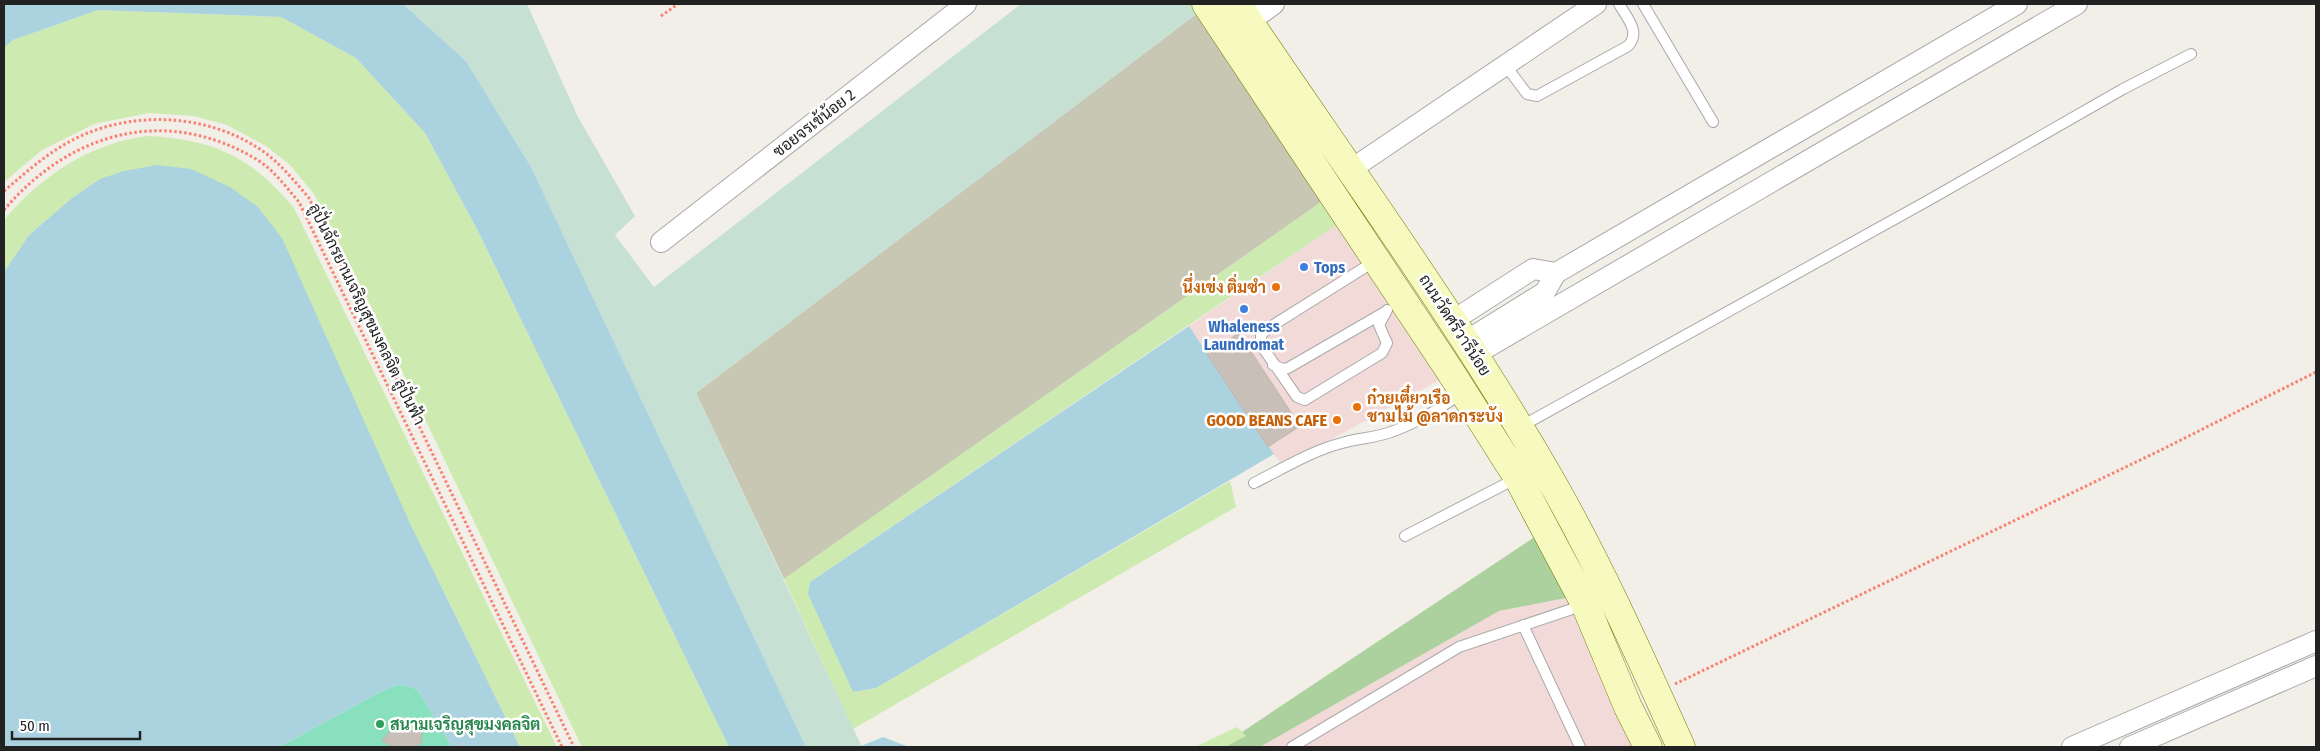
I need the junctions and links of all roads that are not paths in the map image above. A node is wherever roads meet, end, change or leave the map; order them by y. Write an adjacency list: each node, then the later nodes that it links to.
1 (966, 4): 14 (street, ซอยจรเข้น้อย 2)
2 (1206, 4): 15 (main road, ถนนวัดศรีวารีน้อย)
3 (1274, 4): 9 (street)
4 (1596, 4): 11 (street)
5 (1619, 4): 11 (lane)
6 (1642, 4): 12 (lane)
7 (2017, 4): 17 (street)
8 (2077, 4): 17 (street)
9 (1243, 13): 13 (main road, ถนนวัดศรีวารีน้อย)
10 (2191, 54): 21 (lane)
11 (1506, 66): 13 (street)
12 (1713, 122)
13 (1350, 170): 17 (main road, ถนนวัดศรีวารีน้อย)
14 (661, 242)
15 (1376, 261): 16 (main road, ถนนวัดศรีวารีน้อย); 19 (lane)
16 (1395, 305): 18 (main road, ถนนวัดศรีวารีน้อย); 19 (lane); 19 (lane)
17 (1464, 339): 18 (main road); 21 (main road, ถนนวัดศรีวารีน้อย)
18 (1434, 347): 20 (main road, ถนนวัดศรีวารีน้อย)
19 (1273, 364)
20 (1462, 392): 22 (main road, ถนนวัดศรีวารีน้อย); 23 (lane)
21 (1519, 428): 34 (main road, ถนนวัดศรีวารีน้อย)
22 (1518, 478): 24 (lane); 25 (main road, ถนนวัดศรีวารีน้อย)
23 (1254, 484)
24 (1405, 536)
25 (1585, 604): 26 (lane); 33 (main road, ถนนวัดศรีวารีน้อย)
26 (1523, 625): 31 (lane); 32 (lane)
27 (2316, 641): 29 (street)
28 (2316, 666): 30 (street)
29 (2202, 692): 30 (street); 35 (street)
30 (2210, 712): 36 (street)
31 (1292, 747)
32 (1580, 747)
33 (1648, 747)
34 (1681, 747)
35 (2072, 747)
36 (2130, 747)

